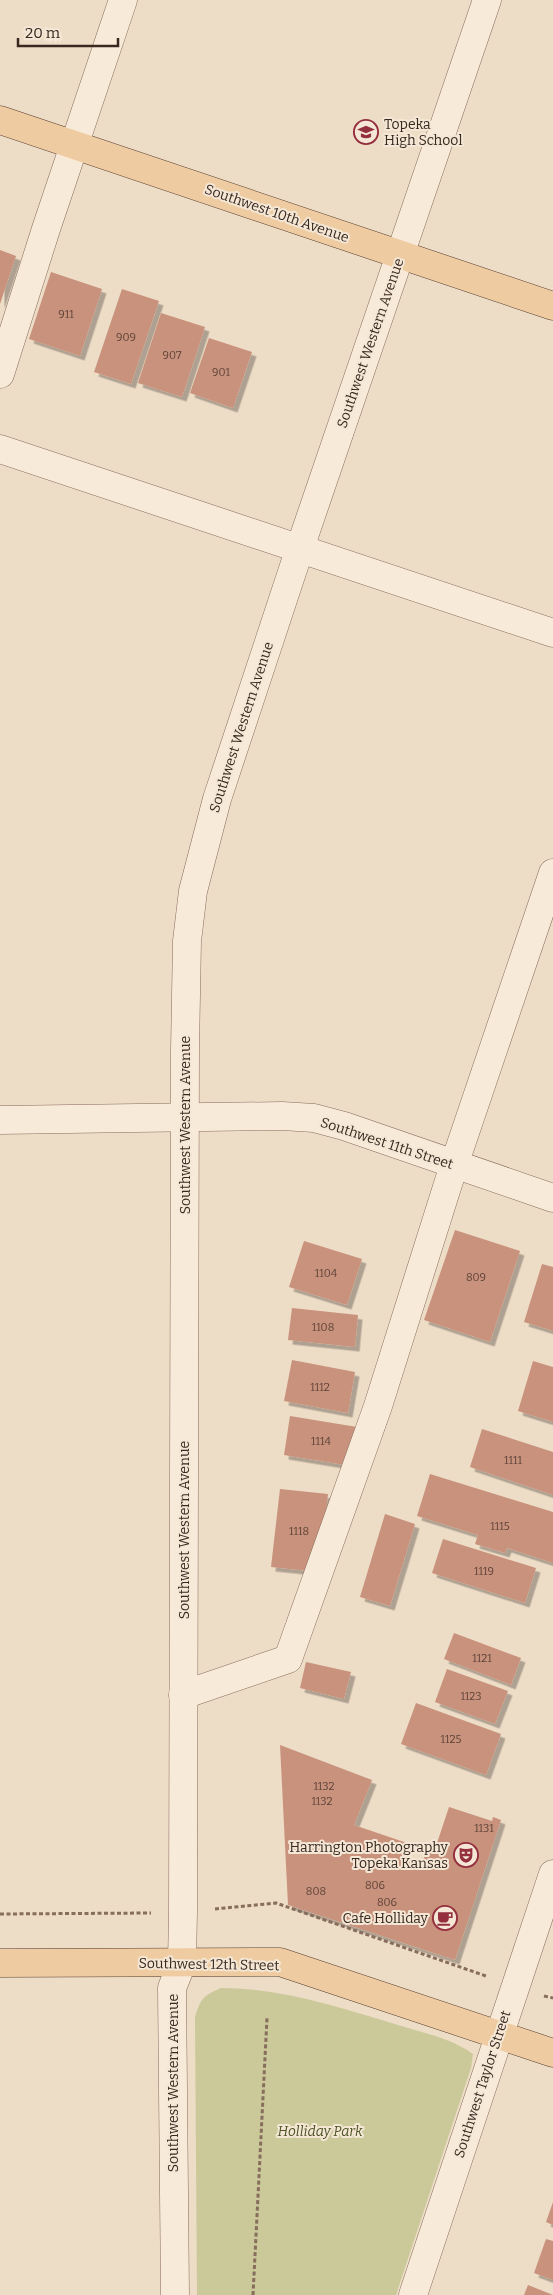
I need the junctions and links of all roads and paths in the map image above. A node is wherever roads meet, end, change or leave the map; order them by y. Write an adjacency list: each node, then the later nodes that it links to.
1 (123, 0): 4 (street)
2 (487, 0): 5 (street, Southwest Western Avenue)
3 (0, 120): 4 (main road, Southwest 10th Avenue)
4 (74, 145): 5 (main road, Southwest 10th Avenue); 7 (street)
5 (401, 254): 6 (main road, Southwest 10th Avenue); 9 (street, Southwest Western Avenue)
6 (553, 306)
7 (0, 374)
8 (0, 449): 9 (street)
9 (300, 548): 10 (street); 12 (street, Southwest Western Avenue)
10 (553, 632)
11 (553, 873): 14 (street)
12 (186, 1118): 13 (street, Southwest 11th Street); 14 (street, Southwest 11th Street); 16 (street, Southwest Western Avenue)
13 (0, 1120)
14 (454, 1165): 15 (street, Southwest 11th Street); 16 (street)
15 (553, 1198)
16 (183, 1695): 18 (street, Southwest Western Avenue)
17 (553, 1874): 21 (street, Southwest Taylor Street)
18 (182, 1963): 19 (main road, Southwest 12th Street); 21 (main road, Southwest 12th Street); 23 (street, Southwest Western Avenue)
19 (0, 1964)
20 (267, 2018): 24 (path)
21 (498, 2034): 22 (main road, Southwest 12th Street); 25 (street, Southwest Taylor Street)
22 (553, 2053)
23 (175, 2295)
24 (253, 2295)
25 (413, 2295)

